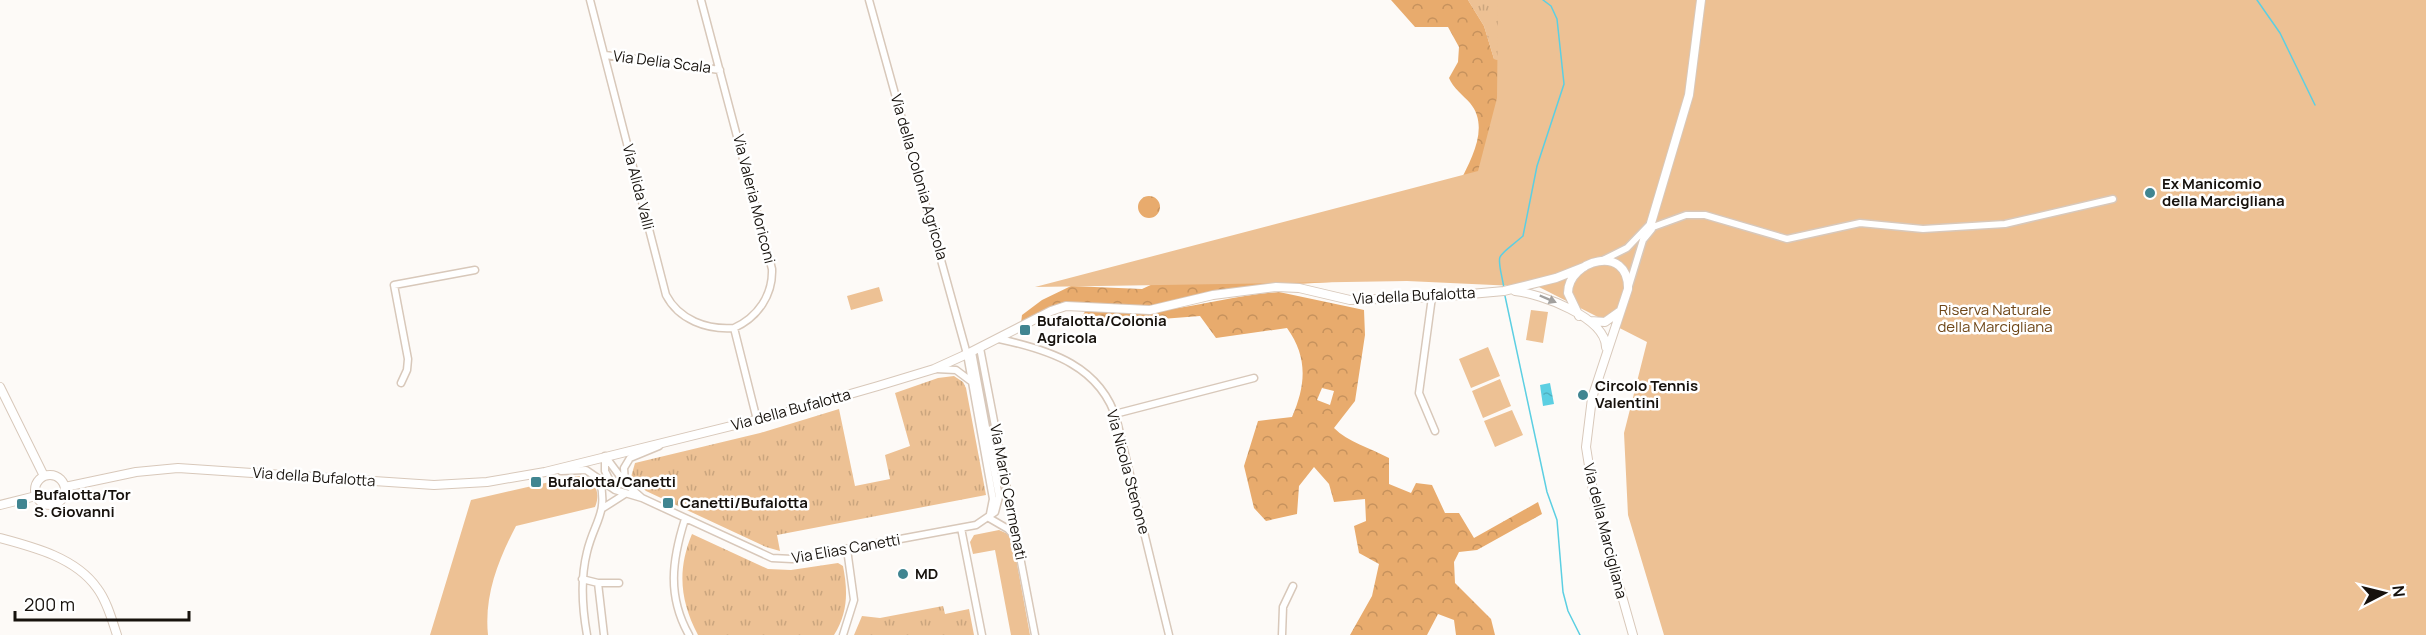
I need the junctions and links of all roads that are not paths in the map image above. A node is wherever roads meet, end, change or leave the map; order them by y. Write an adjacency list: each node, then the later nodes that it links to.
1 (591, 0): 5 (street, Via Alida Valli)
2 (701, 0): 6 (street, Via Valeria Moriconi)
3 (869, 0): 20 (street, Via della Colonia Agricola)
4 (1701, 0): 8 (street, Via della Marcigliana)
5 (605, 55): 6 (street, Via Delia Scala); 18 (street, Via Alida Valli)
6 (720, 70): 18 (street, Via Valeria Moriconi)
7 (2113, 199): 8 (street)
8 (1652, 225): 9 (street, Via della Marcigliana); 12 (street, Via della Marcigliana)
9 (1602, 260): 10 (street); 12 (street)
10 (1584, 267): 13 (street, Via della Bufalotta); 16 (street)
11 (475, 270): 25 (street)
12 (1628, 289): 15 (street, Via della Marcigliana)
13 (1504, 291): 14 (street, Via della Bufalotta); 16 (street, Via della Bufalotta, one-way to 16)
14 (1432, 297): 19 (street, Via della Bufalotta); 29 (street)
15 (1622, 308): 17 (street); 21 (street, Via della Marcigliana)
16 (1579, 316): 17 (street, Via della Bufalotta)
17 (1588, 321): 21 (street)
18 (734, 328): 28 (street)
19 (999, 339): 20 (street, Via della Bufalotta); 27 (street, Via Nicola Stenone)
20 (973, 352): 22 (street, Via della Bufalotta); 24 (street); 31 (street); 44 (street, Via Mario Cermenati)
21 (1605, 355): 67 (street, Via della Marcigliana)
22 (934, 369): 24 (street); 28 (street, Via della Bufalotta)
23 (1254, 378): 27 (street)
24 (972, 382): 31 (street)
25 (401, 383)
26 (0, 387): 34 (street)
27 (1115, 414): 65 (street, Via Nicola Stenone)
28 (757, 420): 30 (street, Via della Bufalotta)
29 (1435, 431)
30 (665, 441): 32 (street, Via della Bufalotta); 36 (street)
31 (988, 450): 41 (street); 47 (street)
32 (605, 456): 33 (street, Via della Bufalotta); 36 (street); 38 (street)
33 (545, 472): 35 (street); 37 (street, Via della Bufalotta)
34 (44, 476): 37 (street); 40 (street)
35 (600, 481): 38 (street); 45 (street)
36 (625, 483): 42 (street)
37 (65, 487): 40 (street, Via della Bufalotta)
38 (615, 490): 39 (street)
39 (625, 494): 42 (street); 45 (street)
40 (36, 495): 43 (street, Via della Bufalotta)
41 (999, 496): 44 (street); 47 (street)
42 (642, 498): 48 (street, Via Elias Canetti)
43 (0, 506)
44 (1011, 506): 46 (street, Via Mario Cermenati)
45 (603, 508): 54 (street)
46 (1013, 517): 49 (street); 52 (street, Via Mario Cermenati)
47 (989, 518): 49 (street); 50 (street, Via Elias Canetti)
48 (685, 519): 53 (street, Via Elias Canetti); 61 (street)
49 (1000, 523): 52 (street)
50 (961, 528): 53 (street, Via Elias Canetti); 63 (street)
51 (0, 538): 58 (street)
52 (1017, 538): 64 (street, Via Mario Cermenati)
53 (847, 549): 62 (street)
54 (582, 579): 55 (street); 59 (street)
55 (598, 583): 56 (street); 60 (street)
56 (619, 583)
57 (1293, 586): 66 (street)
58 (117, 635)
59 (587, 635)
60 (604, 635)
61 (689, 635)
62 (843, 635)
63 (982, 635)
64 (1035, 635)
65 (1169, 635)
66 (1282, 635)
67 (1633, 635)

